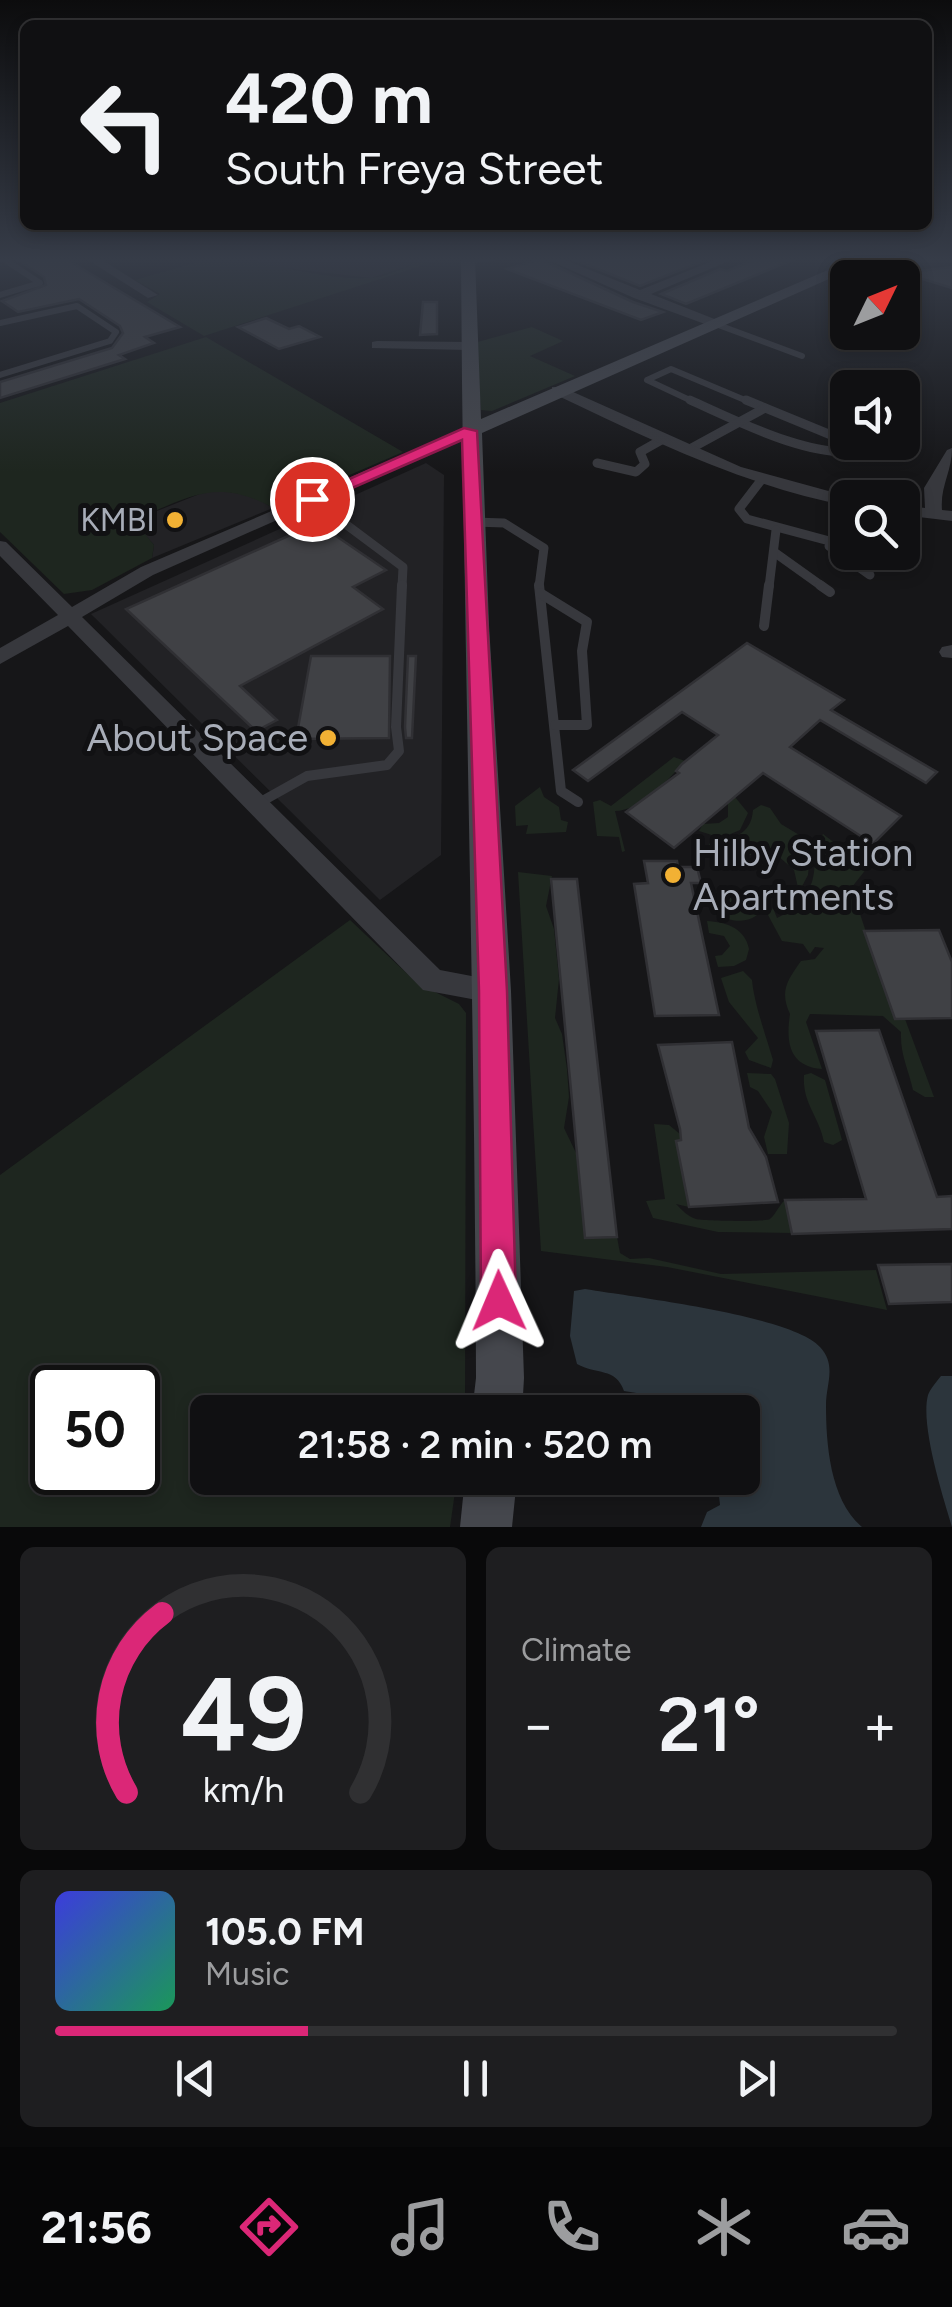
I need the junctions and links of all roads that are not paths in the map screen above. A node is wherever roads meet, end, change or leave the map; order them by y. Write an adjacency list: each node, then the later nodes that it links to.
1 (112, 329): 8 (lane)
2 (468, 329): 6 (main road)
3 (698, 329): 9 (main road)
4 (730, 329): 7 (lane)
5 (378, 345): 6 (street)
6 (468, 346): 12 (main road)
7 (802, 356)
8 (0, 374)
9 (557, 390): 12 (main road); 14 (street)
10 (765, 408): 11 (lane); 11 (lane); 13 (lane)
11 (742, 421): 15 (lane); 16 (lane)
12 (470, 431): 21 (street); 23 (main road)
13 (830, 435)
14 (663, 439): 15 (street); 18 (lane)
15 (688, 450): 19 (street)
16 (830, 450)
17 (952, 453): 22 (street)
18 (597, 463)
19 (762, 479): 20 (street); 24 (lane)
20 (830, 496)
21 (312, 499): 32 (street); 37 (lane)
22 (943, 515)
23 (474, 522): 31 (lane); 38 (main road)
24 (776, 530): 25 (lane); 28 (lane)
25 (821, 540): 26 (lane); 29 (lane)
26 (830, 542)
27 (0, 546): 32 (street)
28 (774, 552): 30 (lane); 33 (lane)
29 (870, 575)
30 (830, 592)
31 (540, 593): 35 (lane); 35 (lane)
32 (69, 614): 34 (street); 37 (street)
33 (764, 626)
34 (0, 658)
35 (555, 725): 36 (lane)
36 (578, 802)
37 (257, 804): 38 (street)
38 (493, 991): 39 (main road)
39 (498, 1395)
40 (489, 1495): 41 (main road)
41 (486, 1527)

